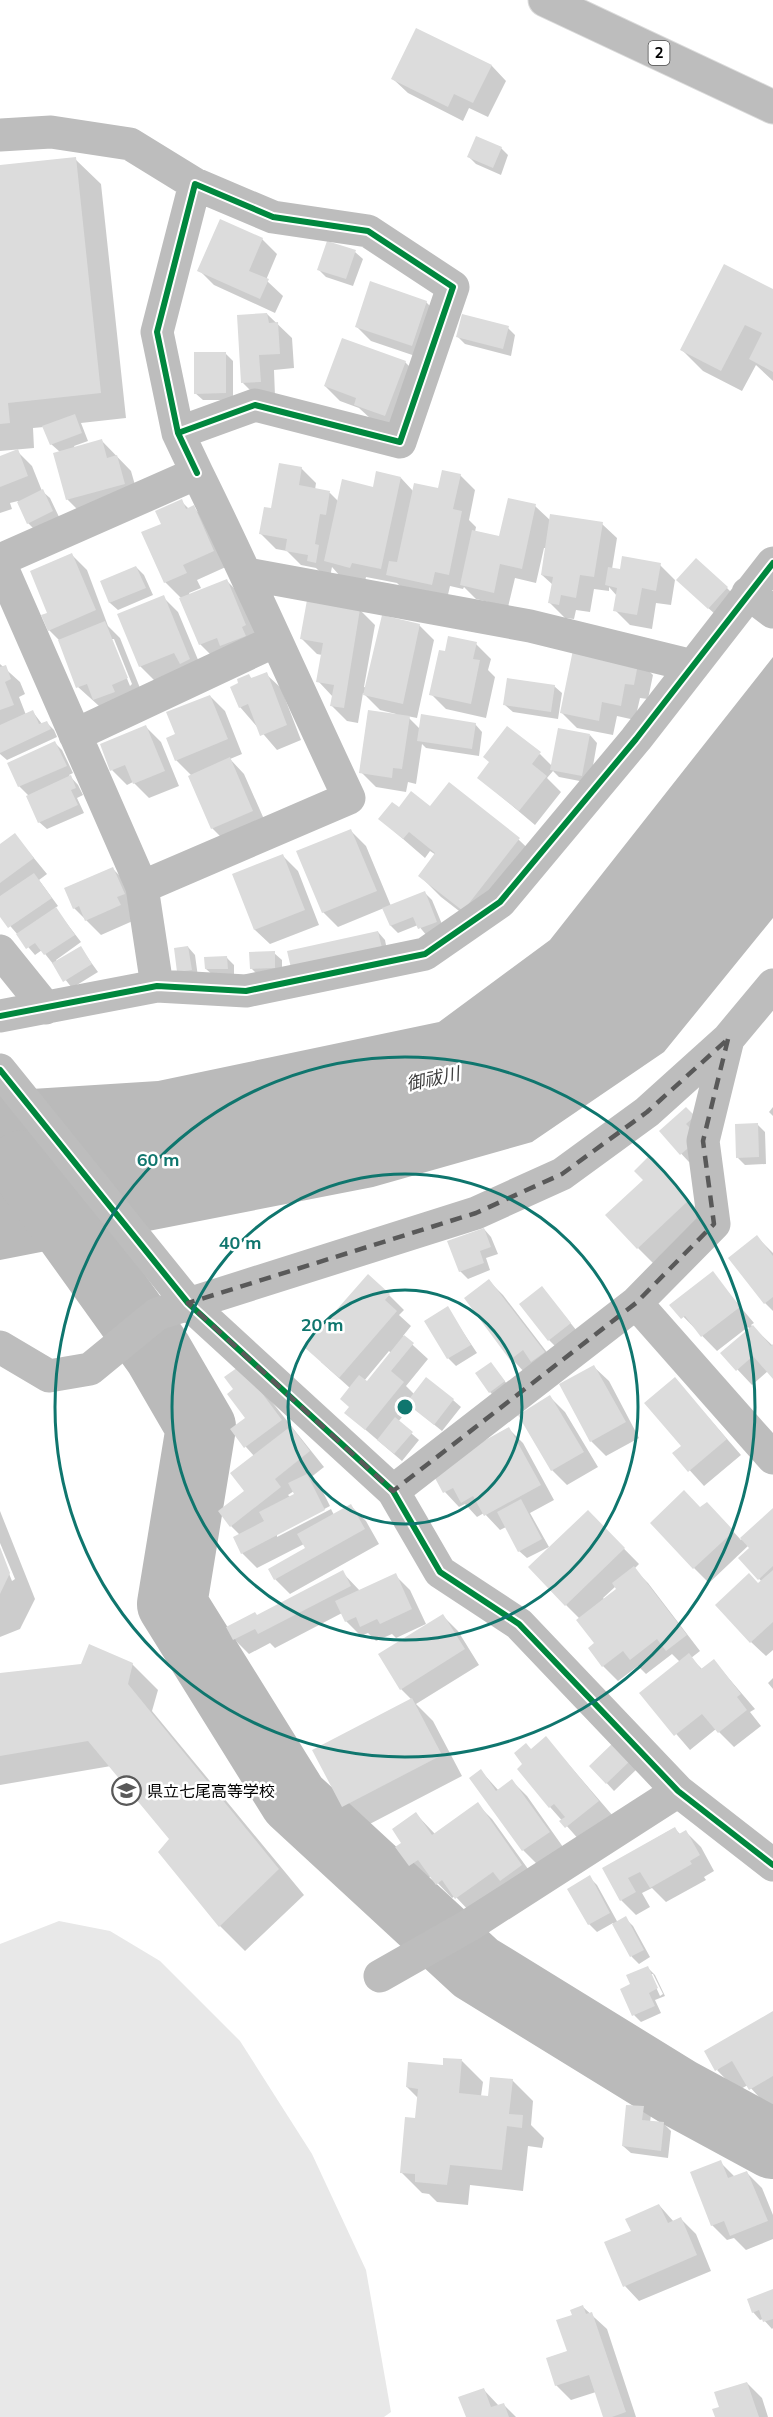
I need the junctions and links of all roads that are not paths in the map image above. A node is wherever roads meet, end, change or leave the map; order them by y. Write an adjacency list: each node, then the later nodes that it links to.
1 (545, 0): 2 (street, 2)
2 (773, 107)
3 (0, 135): 4 (street)
4 (195, 184): 5 (street); 5 (street)
5 (178, 433): 6 (street)
6 (197, 473): 7 (street); 9 (street)
7 (0, 561): 13 (street)
8 (773, 563): 10 (street)
9 (247, 574): 11 (street); 12 (street)
10 (761, 602): 12 (street)
11 (275, 642): 13 (street); 14 (street)
12 (693, 666): 17 (street)
13 (75, 735): 14 (street)
14 (142, 887): 17 (street)
15 (0, 951): 18 (street)
16 (773, 985): 20 (street)
17 (157, 986): 18 (street)
18 (46, 1008): 19 (street)
19 (0, 1016)
20 (728, 1039): 22 (street); 23 (street)
21 (0, 1070): 22 (street)
22 (188, 1303): 24 (street); 26 (street)
23 (636, 1303): 25 (street); 26 (street)
24 (0, 1347)
25 (773, 1458)
26 (393, 1491): 27 (street)
27 (678, 1791): 28 (street); 29 (street)
28 (768, 1850)
29 (380, 1976)

